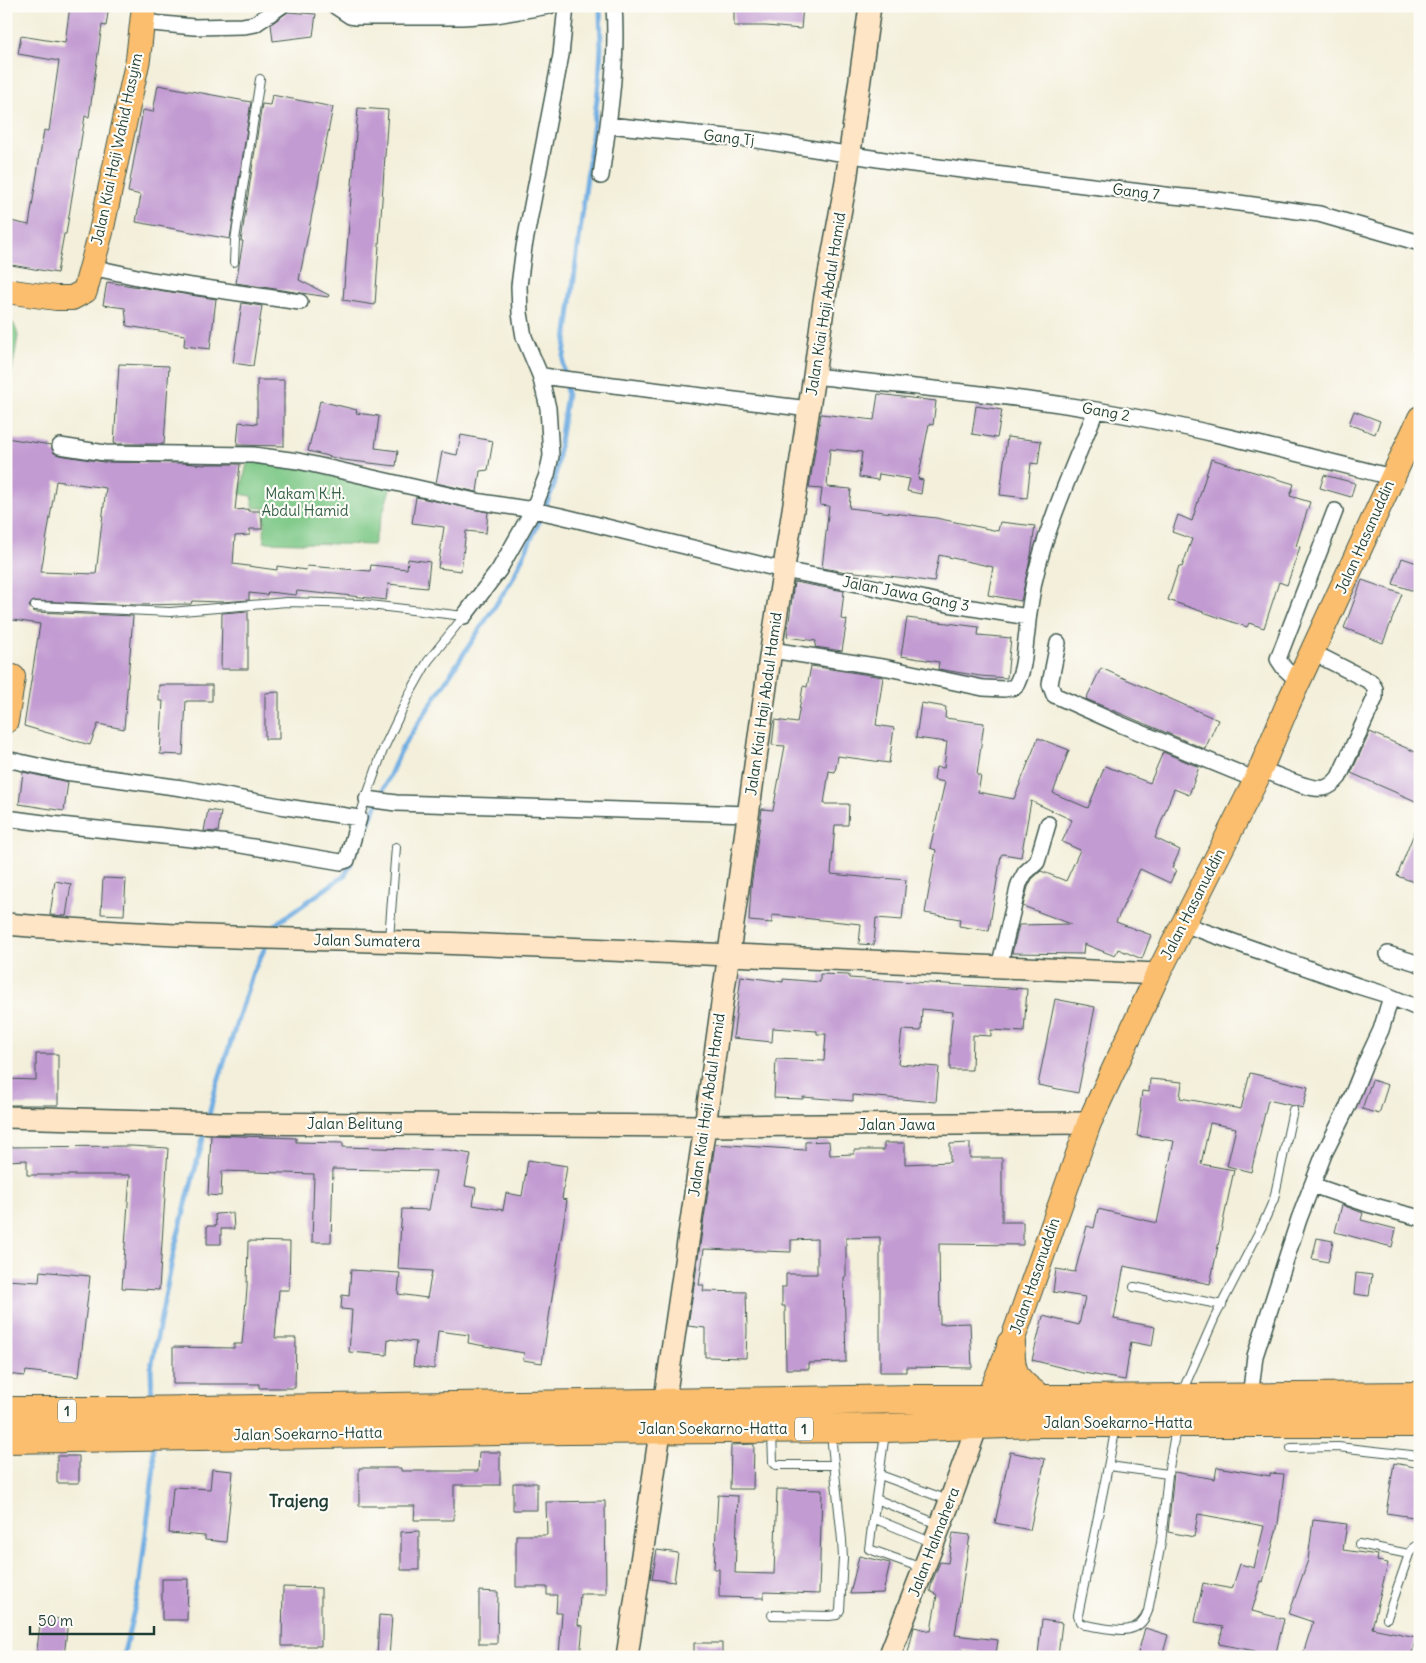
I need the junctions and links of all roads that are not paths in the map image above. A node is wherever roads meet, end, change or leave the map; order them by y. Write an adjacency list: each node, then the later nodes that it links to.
1 (281, 6): 8 (street)
2 (335, 6): 7 (street)
3 (549, 6): 7 (street)
4 (566, 6): 18 (street)
5 (614, 6): 10 (street)
6 (870, 6): 11 (street, Jalan Kiai Haji Abdul Hamid)
7 (460, 11)
8 (143, 14): 15 (main road, Jalan Kiai Haji Wahid Hasyim)
9 (260, 78): 14 (lane)
10 (608, 125): 11 (street, Gang Tj); 12 (street)
11 (848, 155): 13 (street, Gang 7); 19 (street, Jalan Kiai Haji Abdul Hamid)
12 (600, 176)
13 (1420, 243)
14 (234, 262)
15 (91, 267): 16 (main road, Jalan Kiai Haji Wahid Hasyim); 17 (street)
16 (6, 290)
17 (300, 302)
18 (540, 375): 20 (street); 25 (street)
19 (814, 376): 20 (street, Jalan Kiai Haji Abdul Hamid); 21 (street, Gang 2)
20 (809, 409): 27 (street, Jalan Kiai Haji Abdul Hamid)
21 (1096, 410): 24 (street, Gang 2); 30 (street)
22 (1420, 418): 24 (main road, Jalan Hasanuddin)
23 (60, 446): 25 (street, Jalan Jawa Gang 3)
24 (1392, 477): 33 (main road, Jalan Hasanuddin)
25 (536, 511): 27 (street, Jalan Jawa Gang 3); 29 (street)
26 (1335, 511): 35 (street)
27 (783, 570): 30 (street, Jalan Jawa Gang 3); 32 (street, Jalan Kiai Haji Abdul Hamid)
28 (35, 606): 29 (lane)
29 (464, 616): 39 (lane)
30 (1028, 617): 32 (street)
31 (1058, 643): 38 (street)
32 (771, 650): 40 (street, Jalan Kiai Haji Abdul Hamid)
33 (1312, 652): 35 (main road, Jalan Hasanuddin); 38 (street)
34 (10, 677): 36 (main road)
35 (1298, 681): 38 (main road, Jalan Hasanuddin)
36 (6, 721)
37 (6, 759): 42 (street)
38 (1258, 774): 46 (main road, Jalan Hasanuddin)
39 (370, 800): 40 (street); 42 (lane)
40 (748, 814): 48 (street, Jalan Kiai Haji Abdul Hamid)
41 (6, 818): 42 (street)
42 (359, 818)
43 (1048, 824): 51 (street)
44 (396, 847): 47 (lane)
45 (6, 924): 47 (street, Jalan Sumatera)
46 (1183, 924): 52 (main road, Jalan Hasanuddin); 53 (street)
47 (389, 941): 48 (street, Jalan Sumatera)
48 (729, 954): 51 (street, Jalan Sumatera); 58 (street, Jalan Kiai Haji Abdul Hamid)
49 (1388, 954): 50 (street)
50 (1420, 964)
51 (999, 967): 52 (street, Jalan Sumatera)
52 (1158, 974): 57 (main road, Jalan Hasanuddin)
53 (1391, 997): 54 (street); 59 (street)
54 (1420, 1009)
55 (1293, 1110): 62 (lane)
56 (6, 1117): 58 (street, Jalan Belitung)
57 (1089, 1123): 58 (street, Jalan Jawa); 63 (main road, Jalan Hasanuddin)
58 (705, 1126): 68 (street, Jalan Kiai Haji Abdul Hamid)
59 (1312, 1185): 60 (street); 65 (street)
60 (1420, 1218)
61 (1134, 1287): 62 (lane)
62 (1222, 1305): 70 (lane)
63 (1011, 1344): 66 (main road, Jalan Hasanuddin); 67 (highway)
64 (1420, 1396): 65 (highway, Jalan Soekarno-Hatta / 1)
65 (1250, 1398): 70 (highway, Jalan Soekarno-Hatta / 1)
66 (988, 1399): 67 (highway, Jalan Soekarno-Hatta / 1); 68 (highway, Jalan Soekarno-Hatta / 1); 75 (main road, Jalan Hasanuddin)
67 (1041, 1399): 70 (highway, Jalan Soekarno-Hatta / 1)
68 (664, 1402): 71 (highway, Jalan Soekarno-Hatta / 1); 78 (street, Jalan Kiai Haji Abdul Hamid)
69 (6, 1411): 74 (highway, Jalan Soekarno-Hatta / 1)
70 (1178, 1411): 72 (highway, Jalan Soekarno-Hatta / 1); 73 (highway, Jalan Soekarno-Hatta / 1); 85 (lane)
71 (190, 1423): 74 (highway, Jalan Soekarno-Hatta / 1); 78 (highway, Jalan Soekarno-Hatta / 1)
72 (1117, 1423): 75 (highway, Jalan Soekarno-Hatta / 1); 84 (lane)
73 (1420, 1423)
74 (127, 1424): 80 (highway, Jalan Soekarno-Hatta / 1)
75 (977, 1426): 77 (highway, Jalan Soekarno-Hatta / 1); 88 (street, Jalan Halmahera)
76 (831, 1428): 77 (highway, Jalan Soekarno-Hatta / 1); 79 (highway, Jalan Soekarno-Hatta / 1); 83 (lane)
77 (886, 1428): 86 (lane)
78 (660, 1429): 79 (highway, Jalan Soekarno-Hatta / 1); 97 (street, Jalan Kiai Haji Abdul Hamid)
79 (772, 1429): 83 (lane)
80 (6, 1439)
81 (1291, 1448): 82 (lane)
82 (1420, 1456)
83 (834, 1465): 95 (lane)
84 (1109, 1466): 85 (lane); 85 (lane)
85 (1168, 1474)
86 (880, 1475): 87 (lane); 88 (lane)
87 (876, 1500): 89 (lane); 90 (lane)
88 (950, 1501): 90 (street, Jalan Halmahera)
89 (873, 1518): 90 (lane); 94 (lane)
90 (937, 1534): 94 (street, Jalan Halmahera)
91 (1360, 1544): 93 (lane)
92 (1420, 1544): 93 (lane)
93 (1408, 1554): 96 (lane)
94 (924, 1566): 98 (street, Jalan Halmahera)
95 (772, 1615)
96 (1387, 1618)
97 (627, 1657)
98 (889, 1657)

